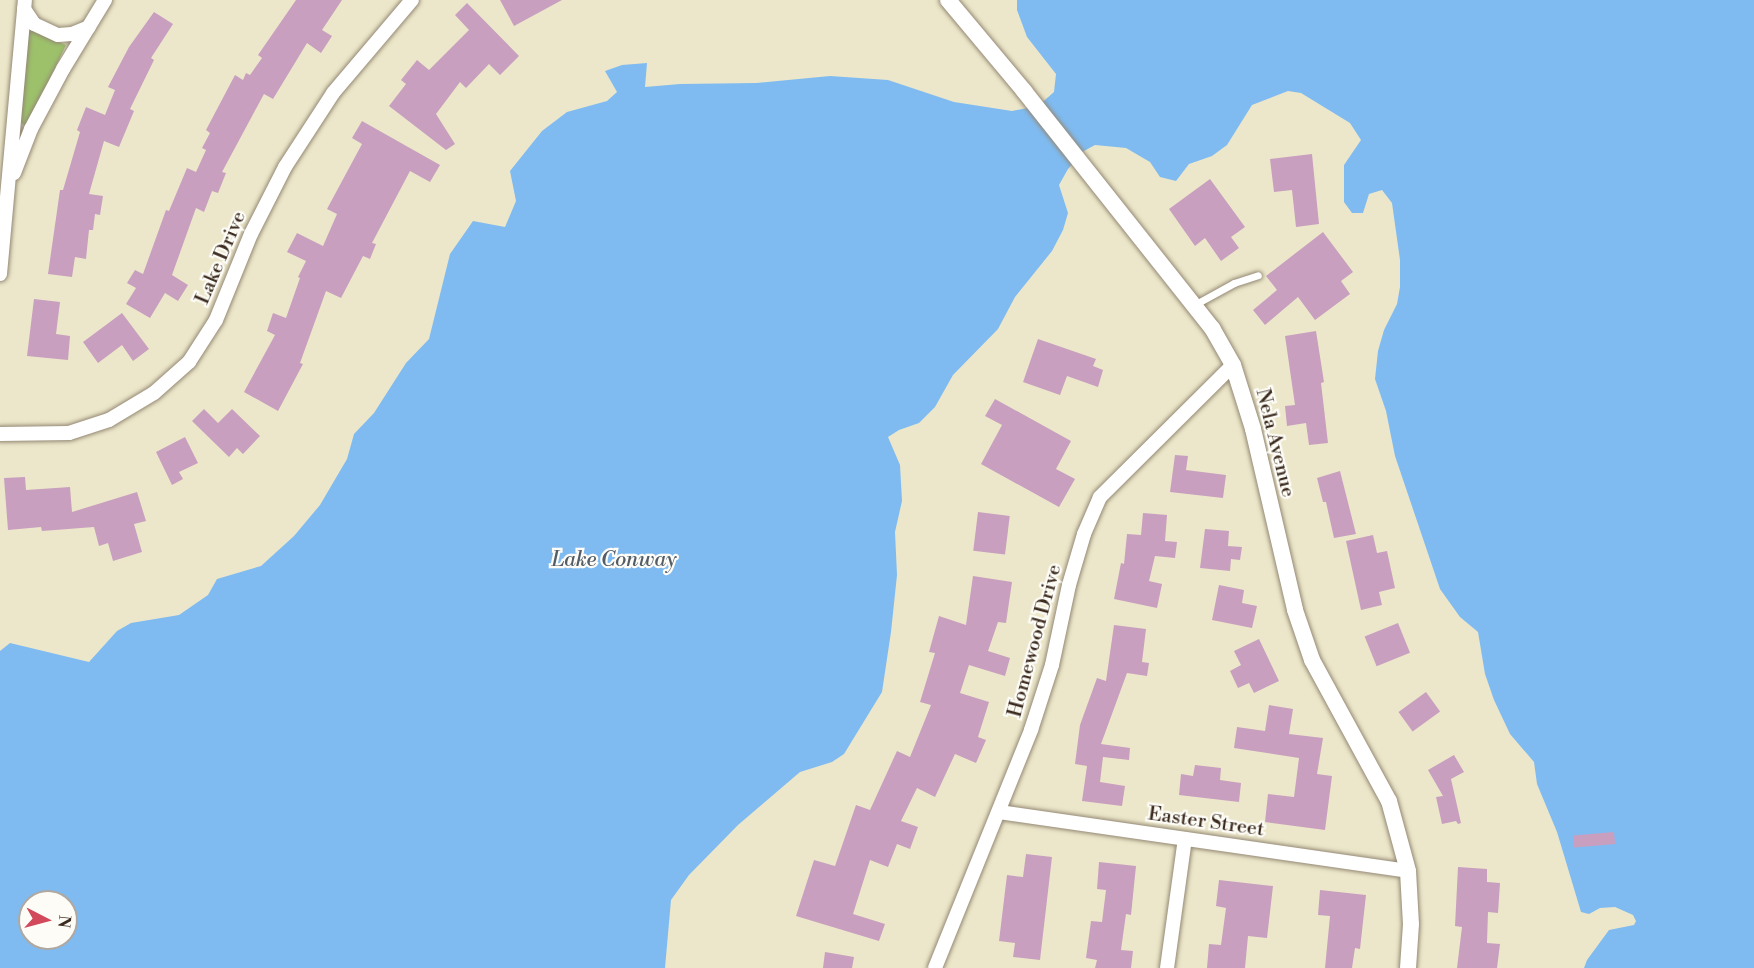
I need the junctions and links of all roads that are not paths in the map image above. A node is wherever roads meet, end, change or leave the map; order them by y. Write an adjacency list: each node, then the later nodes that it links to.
1 (105, 0): 5 (street)
2 (412, 0): 11 (street, Lake Drive)
3 (948, 0): 9 (street, Nela Avenue)
4 (25, 5): 5 (street); 6 (street)
5 (89, 27): 6 (street)
6 (8, 188): 7 (street)
7 (0, 274)
8 (1258, 275): 9 (lane)
9 (1194, 305): 10 (street, Nela Avenue)
10 (1233, 365): 12 (street, Homewood Drive); 14 (street, Nela Avenue)
11 (0, 434)
12 (999, 812): 13 (street, Easter Street); 15 (street, Homewood Drive)
13 (1185, 839): 14 (street, Easter Street); 16 (street)
14 (1408, 870): 17 (street, Nela Avenue)
15 (935, 968)
16 (1167, 968)
17 (1408, 968)

